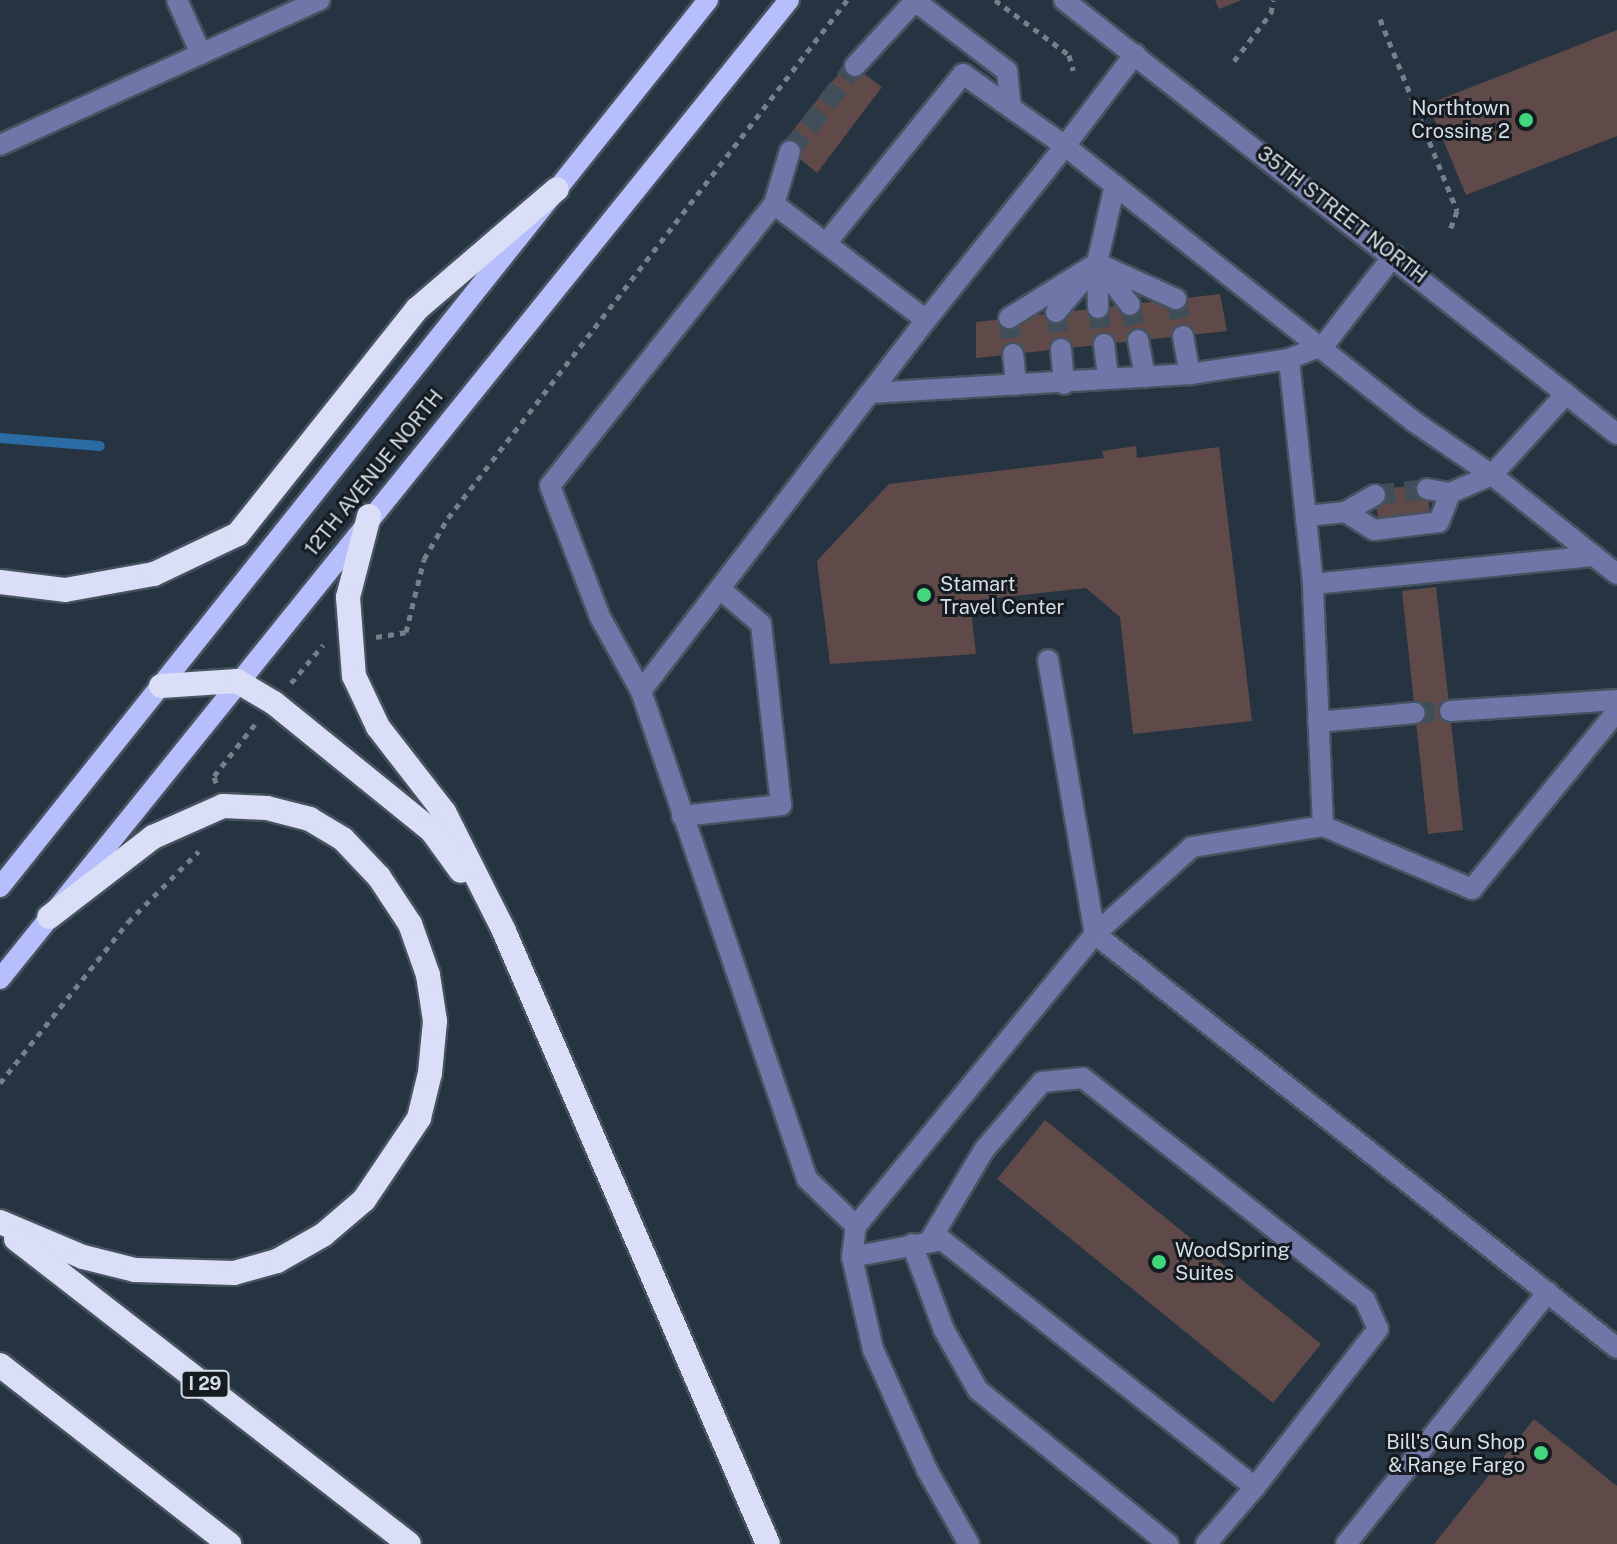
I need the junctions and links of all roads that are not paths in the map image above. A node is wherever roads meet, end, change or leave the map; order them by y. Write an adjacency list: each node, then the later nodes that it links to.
1 (177, 0): 6 (street)
2 (320, 0): 6 (street)
3 (708, 0): 14 (main road, 12TH AVENUE NORTH)
4 (789, 0): 45 (main road, 12TH AVENUE NORTH)
5 (1064, 0): 7 (street, 35TH STREET NORTH)
6 (201, 54): 10 (street)
7 (1135, 54): 11 (street); 17 (street, 35TH STREET NORTH)
8 (855, 66): 9 (street)
9 (1011, 108): 11 (street); 16 (street)
10 (0, 145)
11 (1065, 146): 13 (street); 24 (street)
12 (790, 151): 15 (street)
13 (1115, 185): 18 (street); 28 (street)
14 (557, 189): 49 (highway); 54 (main road, 12TH AVENUE NORTH)
15 (774, 204): 16 (street); 55 (street)
16 (827, 242): 24 (street)
17 (1394, 255): 28 (street); 38 (street, 35TH STREET NORTH)
18 (1097, 263): 19 (street); 20 (street); 21 (street); 22 (street); 23 (street)
19 (1176, 299)
20 (1130, 305)
21 (1098, 308)
22 (1056, 312)
23 (1009, 318)
24 (926, 320): 37 (street)
25 (1183, 336): 32 (street)
26 (1138, 340): 33 (street)
27 (1104, 344): 34 (street)
28 (1324, 345): 31 (street); 40 (street)
29 (1061, 349): 35 (street)
30 (1013, 354): 36 (street)
31 (1289, 359): 32 (street); 46 (street)
32 (1190, 374): 33 (street)
33 (1145, 377): 34 (street)
34 (1108, 379): 35 (street)
35 (1064, 384): 36 (street)
36 (1016, 385): 37 (street)
37 (870, 393): 51 (street)
38 (1566, 394): 39 (street, 35TH STREET NORTH); 40 (street)
39 (1617, 434)
40 (1492, 475): 42 (street); 47 (street)
41 (1427, 489): 42 (street)
42 (1450, 493): 44 (street)
43 (1375, 495): 44 (street)
44 (1346, 512): 46 (street)
45 (369, 516): 53 (main road, 12TH AVENUE NORTH); 65 (highway)
46 (1306, 516): 50 (street)
47 (1595, 556): 48 (street); 50 (street)
48 (1617, 574)
49 (0, 582)
50 (1313, 584): 60 (street)
51 (720, 589): 55 (street); 61 (street)
52 (1048, 660): 66 (street)
53 (237, 681): 54 (highway); 64 (main road, 12TH AVENUE NORTH); 65 (highway)
54 (161, 686): 63 (main road, 12TH AVENUE NORTH)
55 (641, 691): 61 (street)
56 (1617, 700): 57 (street)
57 (1450, 711)
58 (1617, 711): 62 (street)
59 (1415, 713): 60 (street)
60 (1318, 722): 62 (street)
61 (682, 816): 69 (street)
62 (1323, 826): 66 (street)
63 (0, 887)
64 (49, 917): 67 (main road, 12TH AVENUE NORTH); 68 (highway)
65 (504, 931): 78 (highway)
66 (1095, 934): 69 (street); 72 (street)
67 (0, 979)
68 (0, 1224): 77 (highway, I 29)
69 (856, 1226): 71 (street)
70 (920, 1243): 71 (street); 75 (street); 75 (street); 80 (street)
71 (852, 1257): 79 (street)
72 (1548, 1292): 73 (street); 82 (street)
73 (1617, 1348)
74 (0, 1365): 76 (highway)
75 (1255, 1487): 81 (street)
76 (229, 1544)
77 (409, 1544)
78 (768, 1544)
79 (969, 1544)
80 (1168, 1544)
81 (1206, 1544)
82 (1346, 1544)

